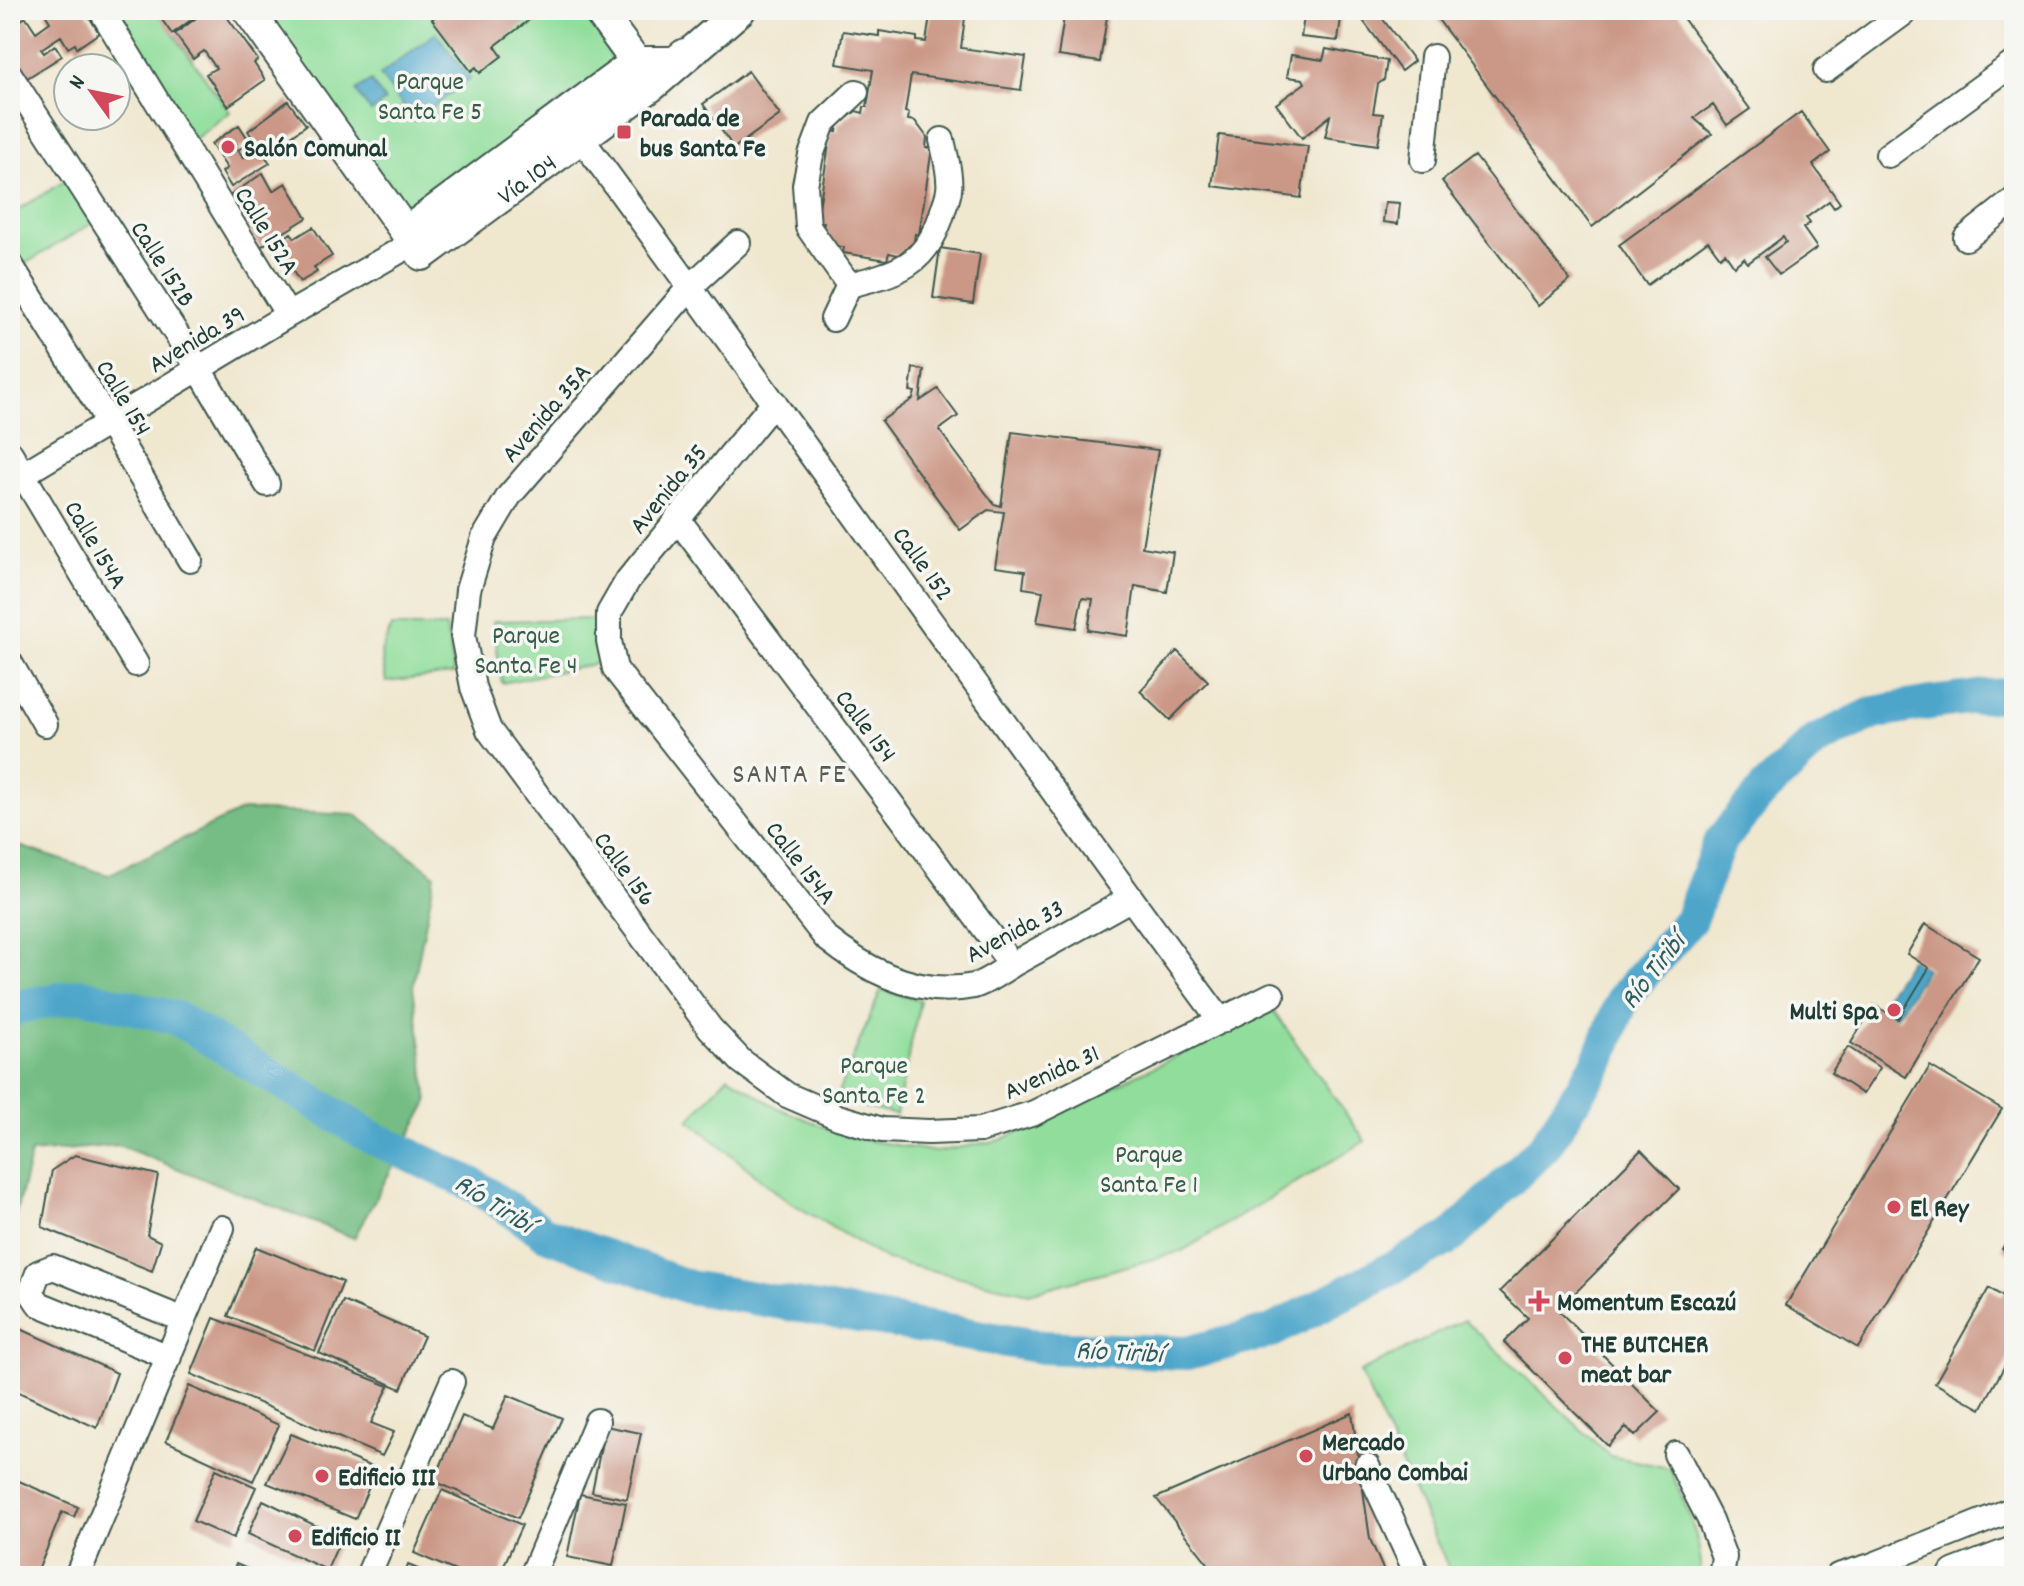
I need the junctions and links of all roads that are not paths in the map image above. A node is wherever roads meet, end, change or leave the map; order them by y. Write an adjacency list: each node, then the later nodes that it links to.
1 (101, 10): 23 (street, Calle 152A)
2 (248, 10): 17 (main road)
3 (598, 10): 10 (main road)
4 (738, 10): 10 (main road, Vía 104); 10 (main road, Vía 104)
5 (1908, 10): 8 (street)
6 (1433, 57): 15 (street)
7 (2014, 63): 14 (street)
8 (1826, 70)
9 (10, 75): 25 (street, Calle 152B)
10 (646, 76): 12 (main road, Vía 104); 17 (main road, Vía 104)
11 (856, 92): 21 (street)
12 (581, 138): 17 (main road, Vía 104); 22 (street, Calle 152)
13 (942, 140): 21 (street)
14 (1888, 155)
15 (1423, 160)
16 (2014, 200): 18 (street)
17 (409, 238): 23 (street, Avenida 39)
18 (1966, 238)
19 (738, 243): 22 (street, Avenida 35A)
20 (10, 264): 27 (street, Calle 154)
21 (849, 285): 24 (street)
22 (690, 287): 26 (street, Calle 152); 33 (street, Avenida 35A)
23 (288, 315): 25 (street, Avenida 39)
24 (833, 319)
25 (199, 369): 27 (street, Avenida 39); 30 (street, Calle 152B)
26 (774, 402): 31 (street, Avenida 35); 38 (street, Calle 152)
27 (109, 423): 29 (street, Avenida 39); 32 (street, Calle 154)
28 (10, 453): 29 (street, Calle 154A)
29 (17, 478): 36 (street, Calle 154A)
30 (267, 484)
31 (677, 518): 34 (street, Avenida 35); 39 (street, Calle 154)
32 (190, 560)
33 (468, 590): 43 (street, Calle 156)
34 (609, 613): 40 (street, Calle 154A)
35 (10, 663): 37 (street)
36 (136, 664)
37 (45, 724)
38 (1130, 899): 39 (street, Avenida 33); 42 (street, Calle 152)
39 (1012, 965): 40 (street, Avenida 33)
40 (918, 986)
41 (1272, 995): 42 (street, Avenida 31)
42 (1221, 1021): 43 (street, Avenida 31)
43 (838, 1117)
44 (222, 1228): 45 (street)
45 (184, 1320): 46 (street); 46 (street)
46 (169, 1357): 53 (street)
47 (452, 1382): 54 (street)
48 (597, 1421): 55 (street)
49 (1676, 1454): 57 (street)
50 (1367, 1466): 56 (street)
51 (2014, 1509): 58 (street)
52 (2014, 1554): 59 (highway)
53 (77, 1576)
54 (368, 1576)
55 (532, 1576)
56 (1418, 1576)
57 (1721, 1576)
58 (1838, 1576)
59 (1956, 1576)

